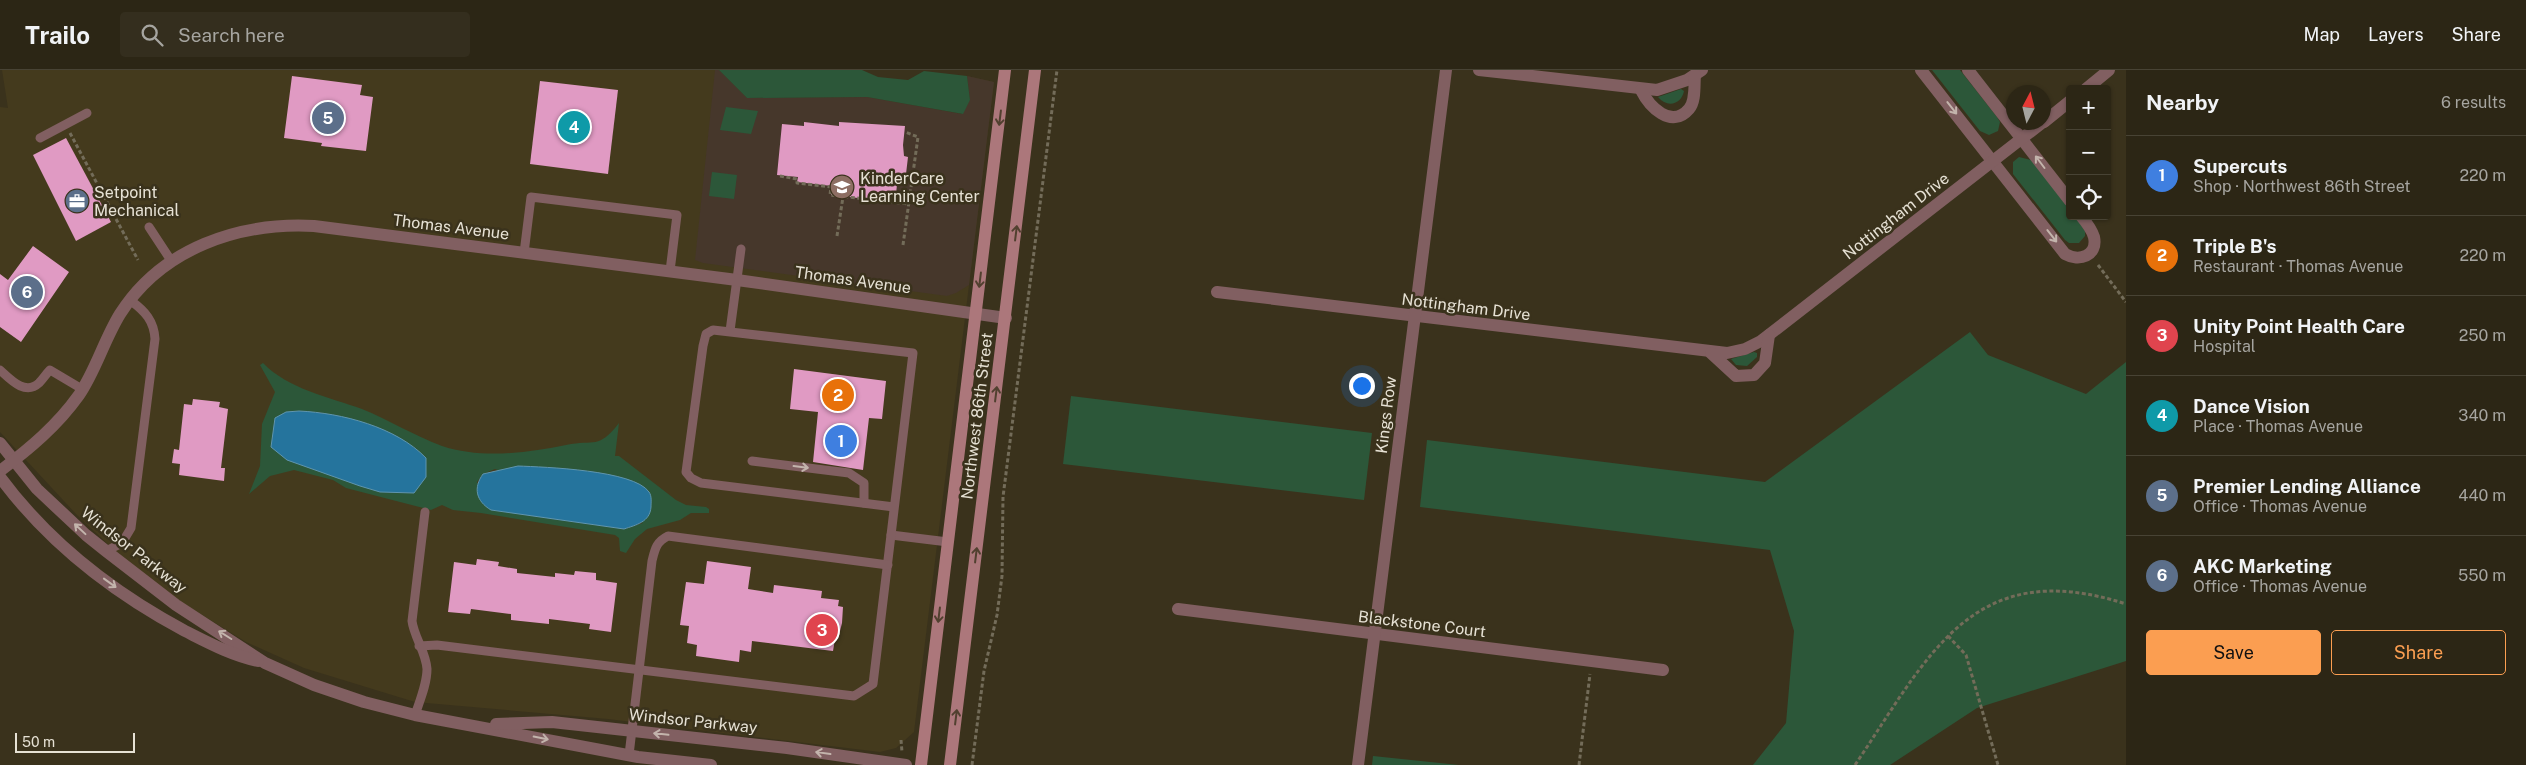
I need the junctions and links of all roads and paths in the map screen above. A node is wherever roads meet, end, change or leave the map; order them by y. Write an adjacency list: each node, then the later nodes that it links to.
1 (1006, 70): 41 (main road, Northwest 86th Street, one-way to 41)
2 (1035, 70): 43 (main road, Northwest 86th Street, one-way to 2)
3 (1057, 70): 78 (path)
4 (1446, 70): 42 (street, Kings Row)
5 (1479, 70): 11 (street)
6 (1921, 70): 20 (street, one-way to 20)
7 (1968, 70): 19 (street)
8 (2110, 70): 10 (street)
9 (1698, 73): 11 (street); 11 (street)
10 (2091, 85)
11 (1641, 90)
12 (2066, 104): 14 (street, Nottingham Drive)
13 (87, 113): 15 (lane)
14 (2051, 116)
15 (65, 125): 18 (lane); 33 (path)
16 (2033, 130): 19 (street, Nottingham Drive)
17 (905, 132): 22 (path)
18 (40, 138)
19 (2022, 139): 20 (street, Nottingham Drive); 24 (street, one-way to 19)
20 (1994, 161): 27 (street, one-way to 27); 45 (street, Nottingham Drive)
21 (907, 168): 22 (path)
22 (914, 169): 26 (path)
23 (780, 176): 25 (path)
24 (2066, 196)
25 (842, 197): 26 (path); 29 (path)
26 (909, 204): 30 (path)
27 (2084, 220)
28 (149, 227): 34 (lane)
29 (837, 236)
30 (903, 244)
31 (741, 249): 37 (lane)
32 (524, 253): 34 (street, Thomas Avenue); 36 (street, Thomas Avenue); 36 (lane)
33 (138, 260)
34 (172, 262): 39 (street, Thomas Avenue)
35 (2098, 265): 40 (path)
36 (670, 272): 37 (street, Thomas Avenue)
37 (737, 280): 41 (street, Thomas Avenue); 44 (lane)
38 (1217, 292): 42 (street, Nottingham Drive)
39 (131, 300): 48 (street, Thomas Avenue); 59 (lane)
40 (2126, 302)
41 (976, 313): 43 (street, Thomas Avenue); 58 (main road, Northwest 86th Street)
42 (1414, 317): 46 (street, Nottingham Drive); 63 (street, Kings Row)
43 (1006, 318): 77 (main road, Northwest 86th Street, one-way to 43)
44 (730, 331): 54 (lane); 55 (lane)
45 (1769, 335): 46 (street, Nottingham Drive); 46 (street)
46 (1711, 353)
47 (0, 370): 48 (lane)
48 (82, 389): 50 (street, Thomas Avenue)
49 (0, 443): 50 (street, Windsor Parkway)
50 (16, 459): 52 (street, Thomas Avenue); 59 (street, Windsor Parkway, one-way to 50)
51 (752, 461): 54 (lane, one-way to 54)
52 (0, 471)
53 (0, 477): 67 (street, Windsor Parkway, one-way to 67)
54 (864, 503): 55 (lane)
55 (894, 507): 57 (lane)
56 (425, 512): 65 (lane)
57 (891, 536): 58 (lane); 60 (lane)
58 (948, 542): 76 (main road, Northwest 86th Street, one-way to 76)
59 (106, 551): 67 (street, Windsor Parkway, one-way to 59)
60 (888, 565): 68 (lane); 68 (lane)
61 (2126, 604): 64 (path)
62 (1178, 609): 63 (street, Blackstone Court)
63 (1375, 634): 66 (street, Blackstone Court); 79 (street, Kings Row)
64 (1948, 636): 81 (path); 82 (path)
65 (419, 646): 68 (lane); 70 (lane)
66 (1592, 661): 69 (street, Blackstone Court); 80 (path)
67 (265, 663): 70 (street, Windsor Parkway)
68 (640, 670): 72 (lane)
69 (1663, 670)
70 (415, 714): 71 (street, Windsor Parkway)
71 (476, 725): 72 (street, Windsor Parkway); 73 (street, Windsor Parkway, one-way to 73)
72 (633, 731): 73 (lane); 75 (street, Windsor Parkway, one-way to 72)
73 (629, 755): 74 (street, Windsor Parkway)
74 (711, 765)
75 (906, 765)
76 (921, 765)
77 (950, 765)
78 (972, 765)
79 (1358, 765)
80 (1579, 765)
81 (1855, 765)
82 (1998, 765)

